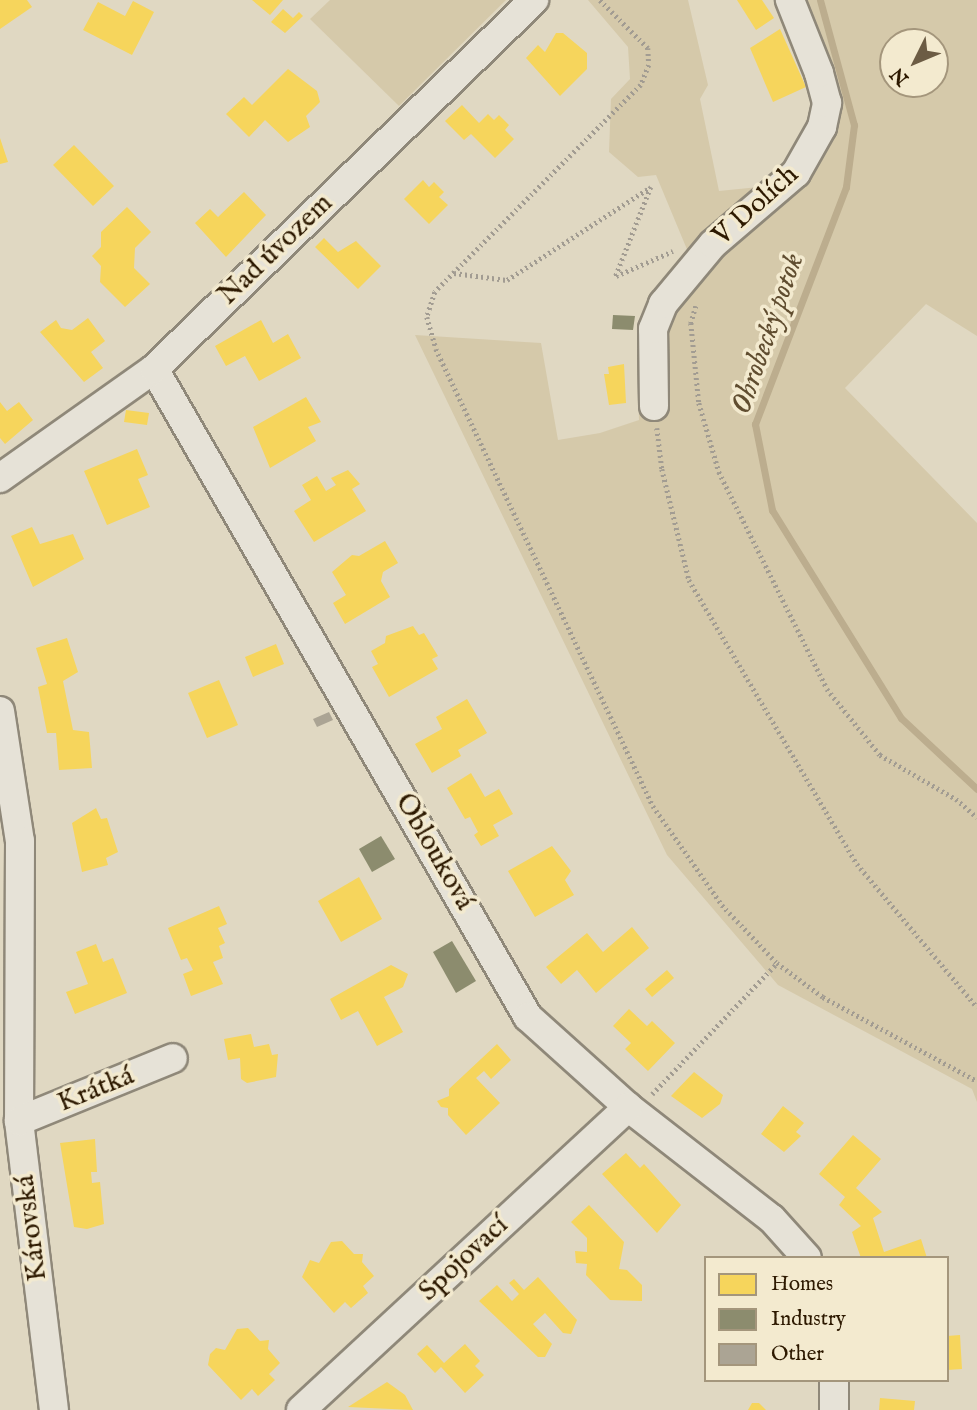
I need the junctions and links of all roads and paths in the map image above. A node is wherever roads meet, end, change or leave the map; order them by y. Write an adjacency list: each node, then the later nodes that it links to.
1 (534, 0): 7 (street, Nad úvozem)
2 (790, 0): 8 (street, V Dolích)
3 (604, 2): 5 (path)
4 (678, 248): 5 (path)
5 (454, 273): 12 (path)
6 (696, 302): 11 (path)
7 (154, 369): 9 (street, Nad úvozem); 16 (street, Oblouková)
8 (654, 406): 13 (path)
9 (0, 478)
10 (0, 711): 17 (street, Károvská)
11 (977, 817)
12 (777, 963): 15 (path); 16 (path)
13 (977, 1007)
14 (173, 1058): 17 (street, Krátká)
15 (977, 1081)
16 (631, 1110): 18 (street, Oblouková); 21 (street, Spojovací)
17 (19, 1121): 20 (street, Károvská)
18 (805, 1256)
19 (834, 1382): 22 (street)
20 (54, 1410)
21 (301, 1410)
22 (834, 1410)

